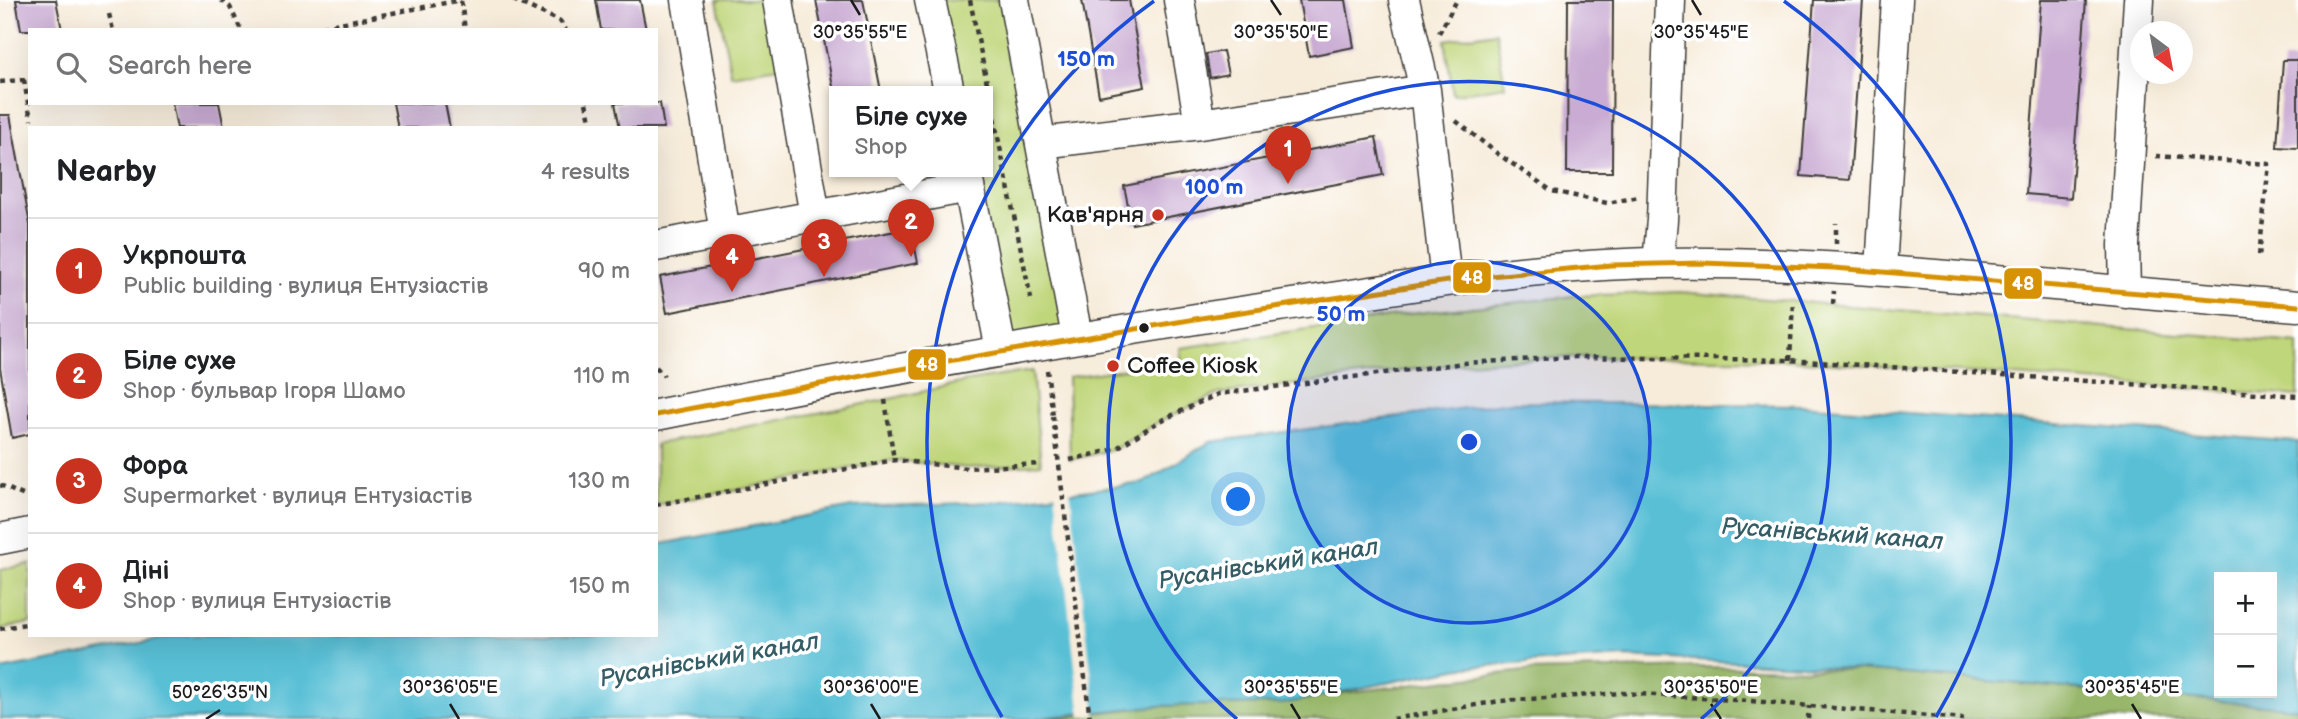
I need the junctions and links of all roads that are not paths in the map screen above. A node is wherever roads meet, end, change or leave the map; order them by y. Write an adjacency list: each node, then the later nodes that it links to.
1 (687, 0): 16 (street)
2 (778, 0): 15 (street)
3 (930, 0): 10 (street)
4 (1014, 0): 13 (street)
5 (1179, 0): 12 (street)
6 (1404, 0): 11 (street)
7 (1670, 0): 18 (street)
8 (1897, 0): 19 (street)
9 (2139, 0): 21 (street)
10 (948, 86)
11 (1425, 90): 12 (street); 20 (street)
12 (1200, 124): 13 (street)
13 (1041, 143): 23 (street)
14 (968, 179): 15 (street); 24 (street)
15 (815, 216): 16 (street)
16 (726, 233): 17 (street)
17 (658, 246)
18 (1658, 263): 19 (street); 20 (street)
19 (1881, 270): 21 (street)
20 (1446, 281): 23 (street)
21 (2125, 292): 22 (street)
22 (2298, 306)
23 (1076, 337): 24 (street)
24 (1001, 350): 25 (street)
25 (658, 415)
26 (28, 533): 27 (street)
27 (0, 539)

